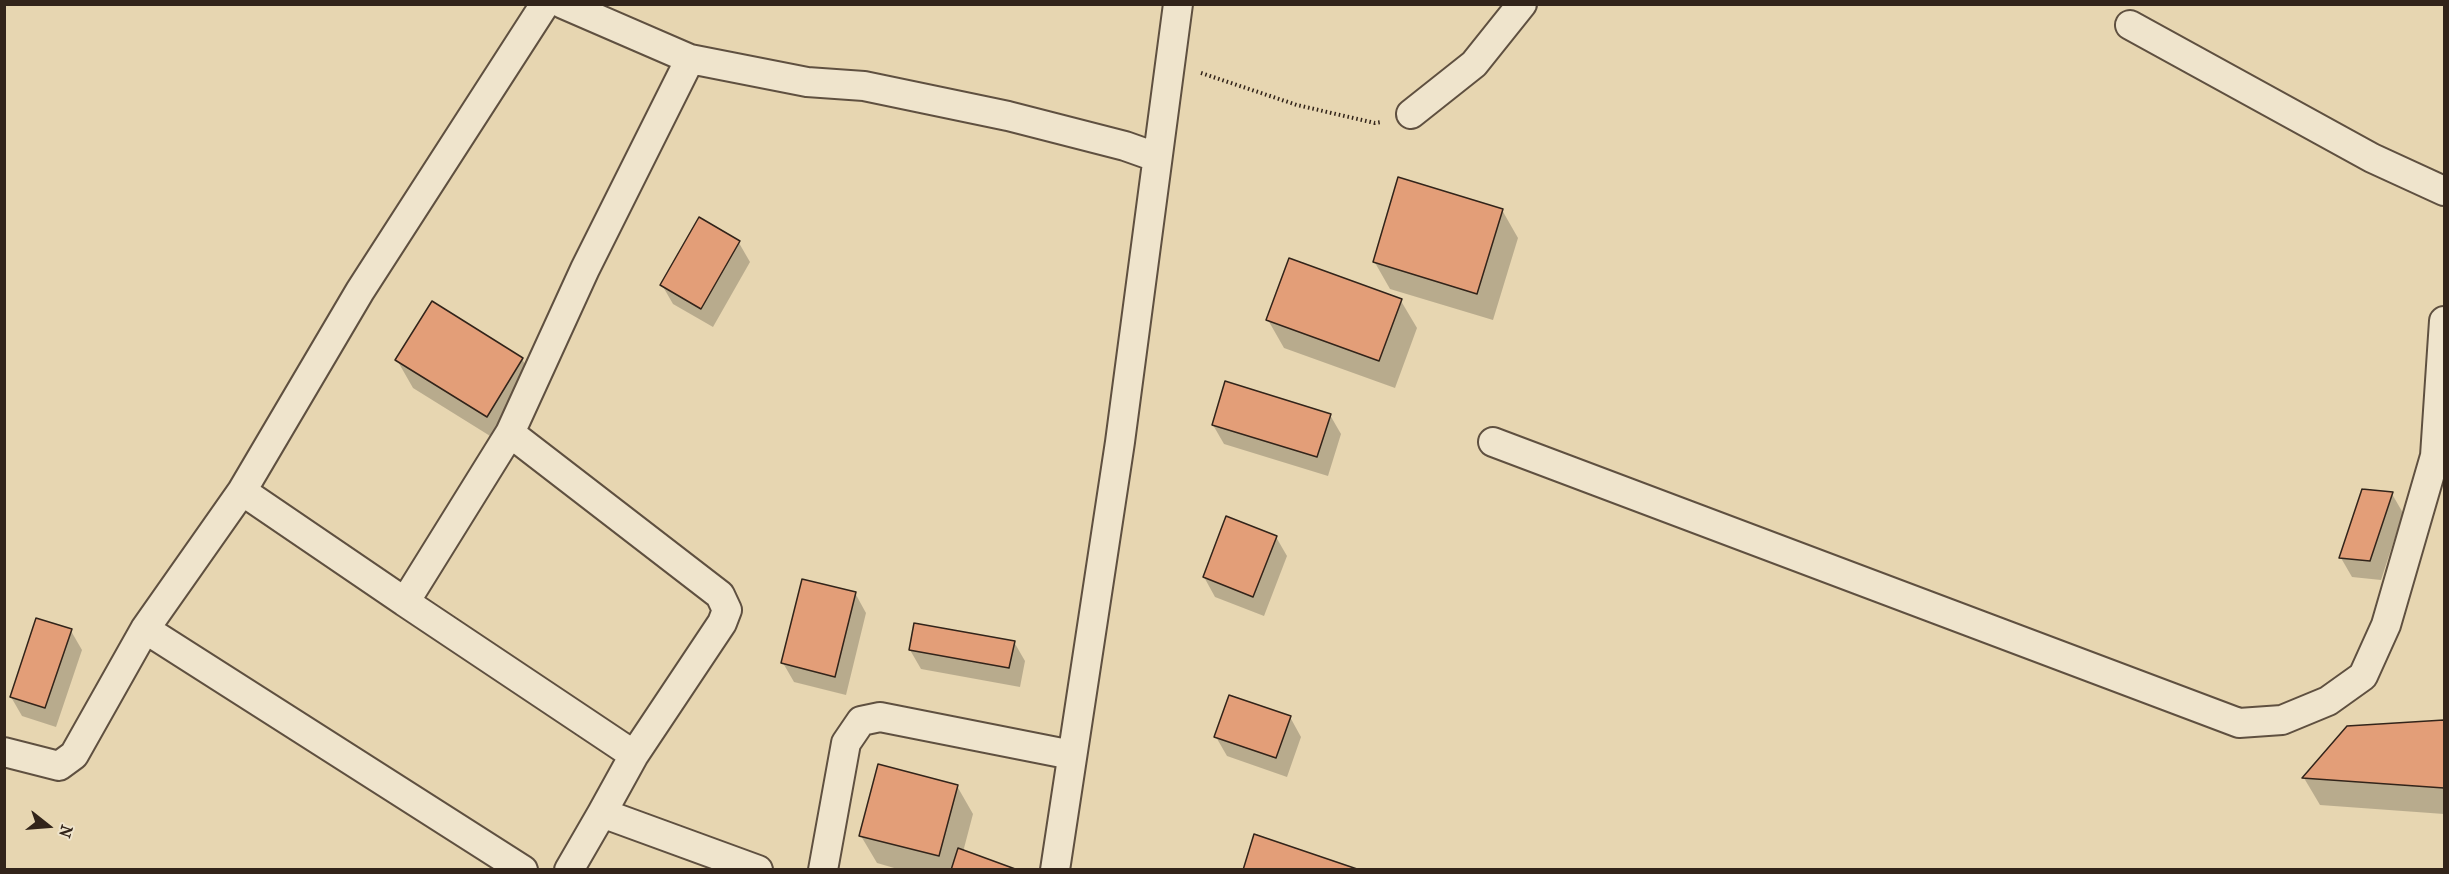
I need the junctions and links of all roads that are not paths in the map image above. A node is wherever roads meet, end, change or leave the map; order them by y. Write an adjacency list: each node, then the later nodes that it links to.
1 (545, 4): 14 (street)
2 (563, 4): 6 (street)
3 (1178, 4): 8 (street)
4 (1522, 4): 7 (street)
5 (2130, 25): 9 (street)
6 (690, 59): 8 (street); 11 (street)
7 (1411, 114)
8 (1156, 157): 19 (street)
9 (2445, 191)
10 (2445, 321): 13 (street)
11 (510, 434): 15 (street); 18 (street)
12 (1493, 442): 13 (street)
13 (2440, 458)
14 (242, 491): 15 (street); 16 (street)
15 (405, 602): 18 (street)
16 (145, 629): 17 (street); 21 (street)
17 (4, 752)
18 (634, 755): 20 (street)
19 (1072, 755): 24 (street); 25 (street)
20 (602, 813): 22 (street); 23 (street)
21 (523, 870)
22 (569, 870)
23 (758, 870)
24 (823, 870)
25 (1055, 870)

